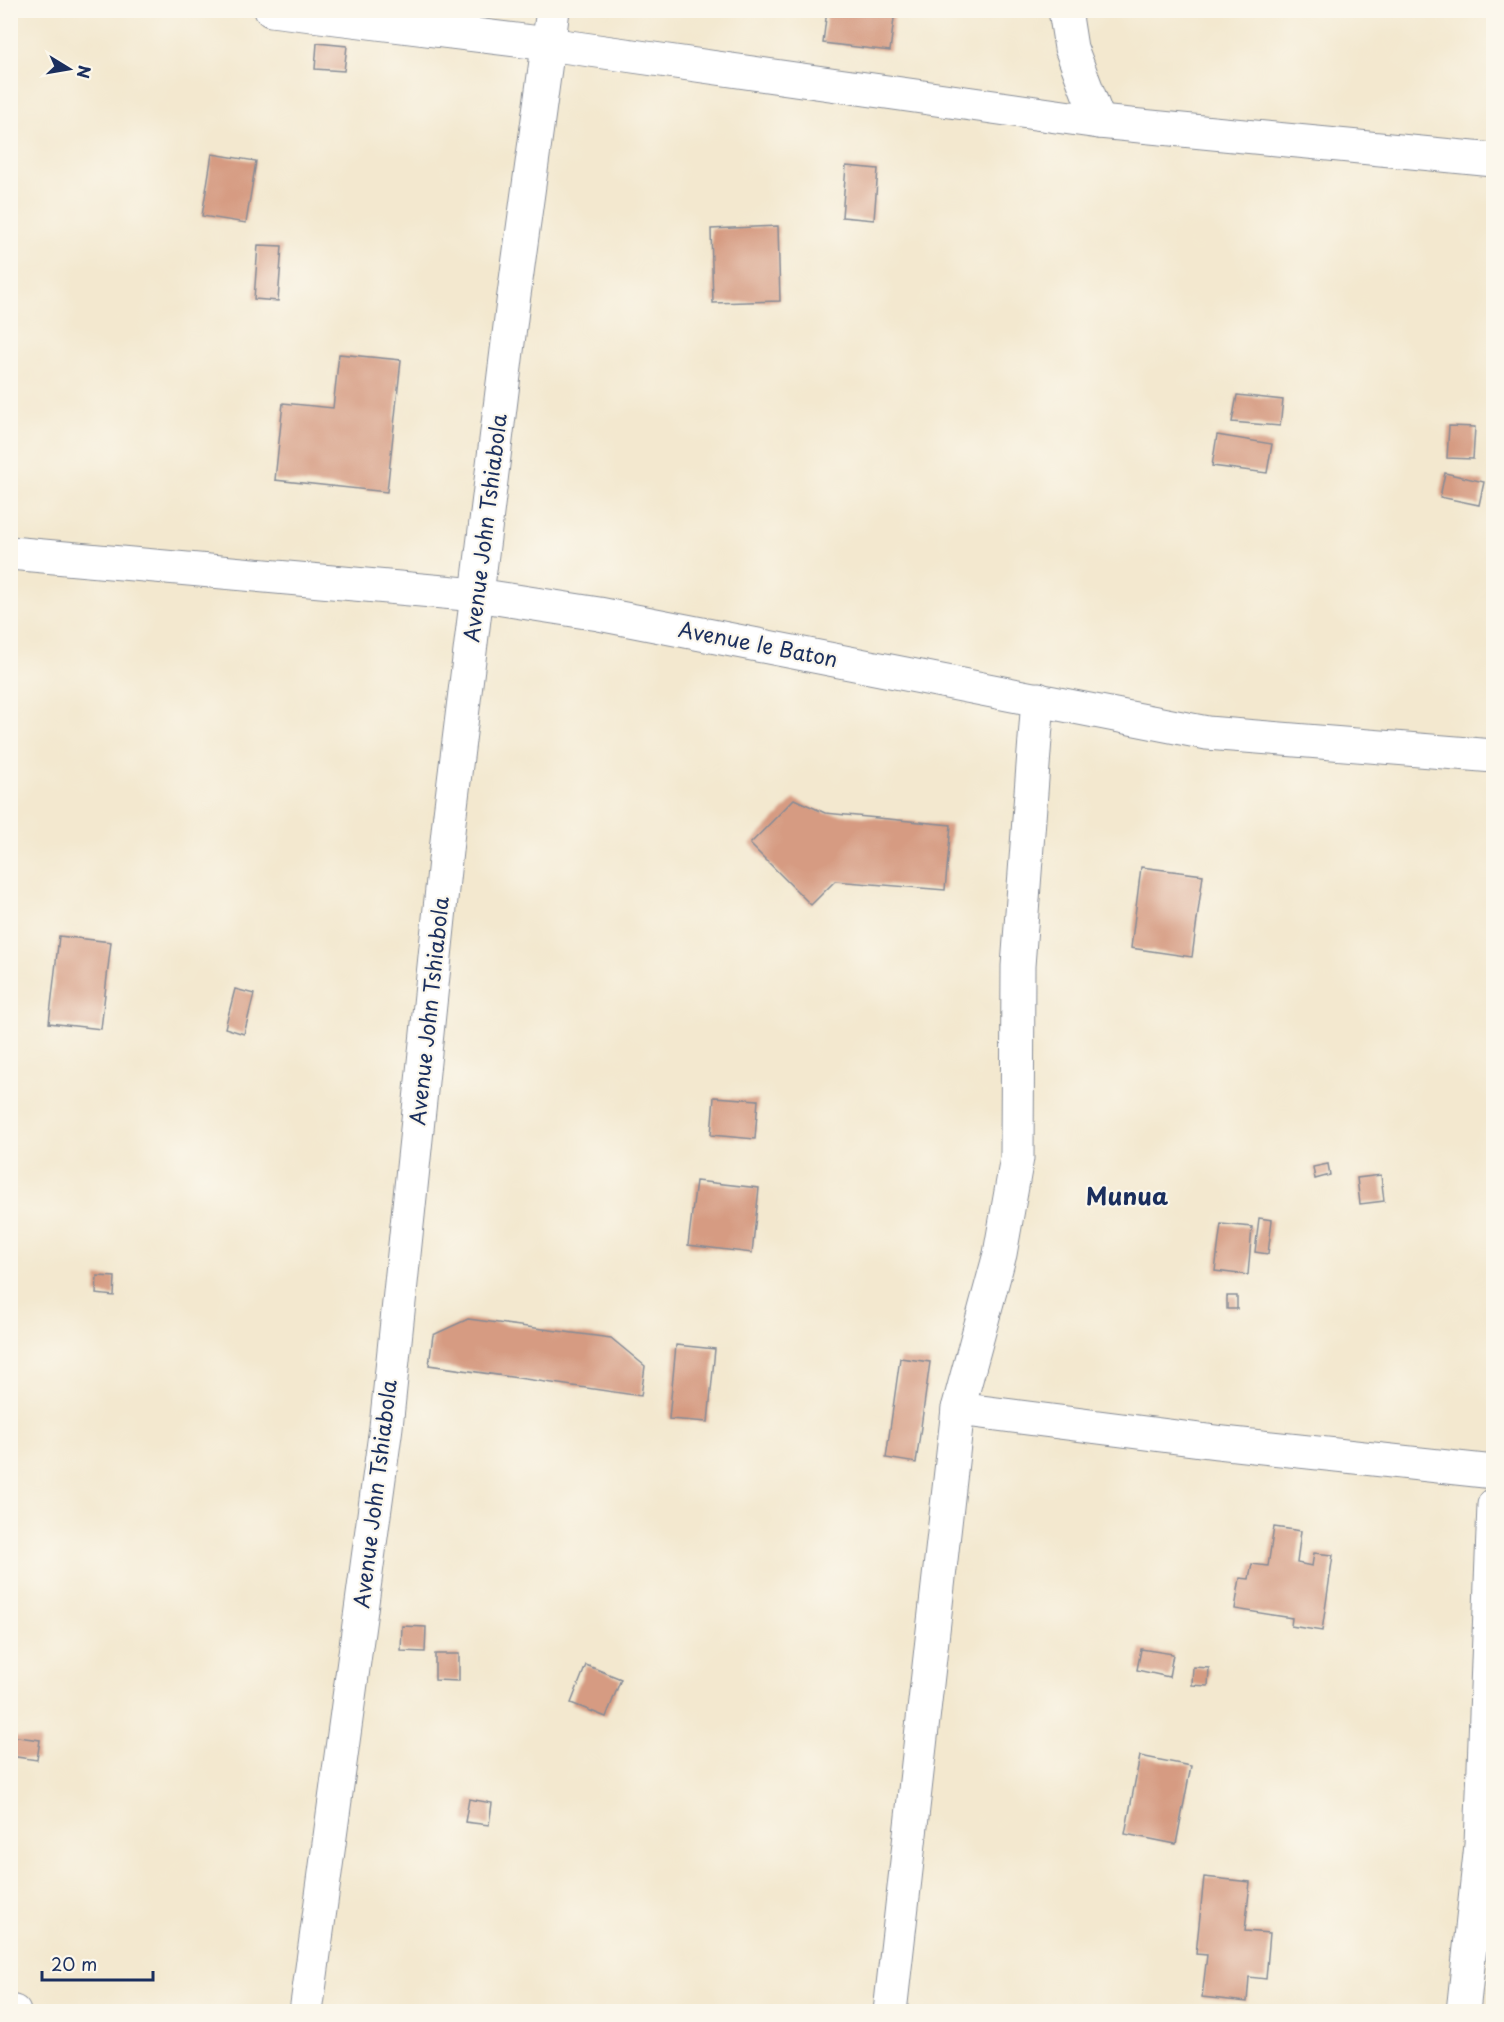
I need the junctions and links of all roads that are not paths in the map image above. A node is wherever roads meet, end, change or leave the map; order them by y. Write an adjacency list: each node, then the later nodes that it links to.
1 (271, 10): 4 (street)
2 (553, 10): 4 (street, Avenue John Tshiabola)
3 (1065, 10): 5 (street)
4 (548, 44): 5 (street); 8 (street, Avenue John Tshiabola)
5 (1099, 122): 6 (street)
6 (1494, 159)
7 (10, 553): 8 (street, Avenue le Baton)
8 (477, 595): 9 (street, Avenue le Baton); 14 (street, Avenue John Tshiabola)
9 (1038, 699): 10 (street, Avenue le Baton); 11 (street)
10 (1494, 756)
11 (958, 1409): 12 (street); 15 (street)
12 (1494, 1472)
13 (1494, 1505): 16 (street)
14 (306, 2012)
15 (890, 2012)
16 (1463, 2012)

